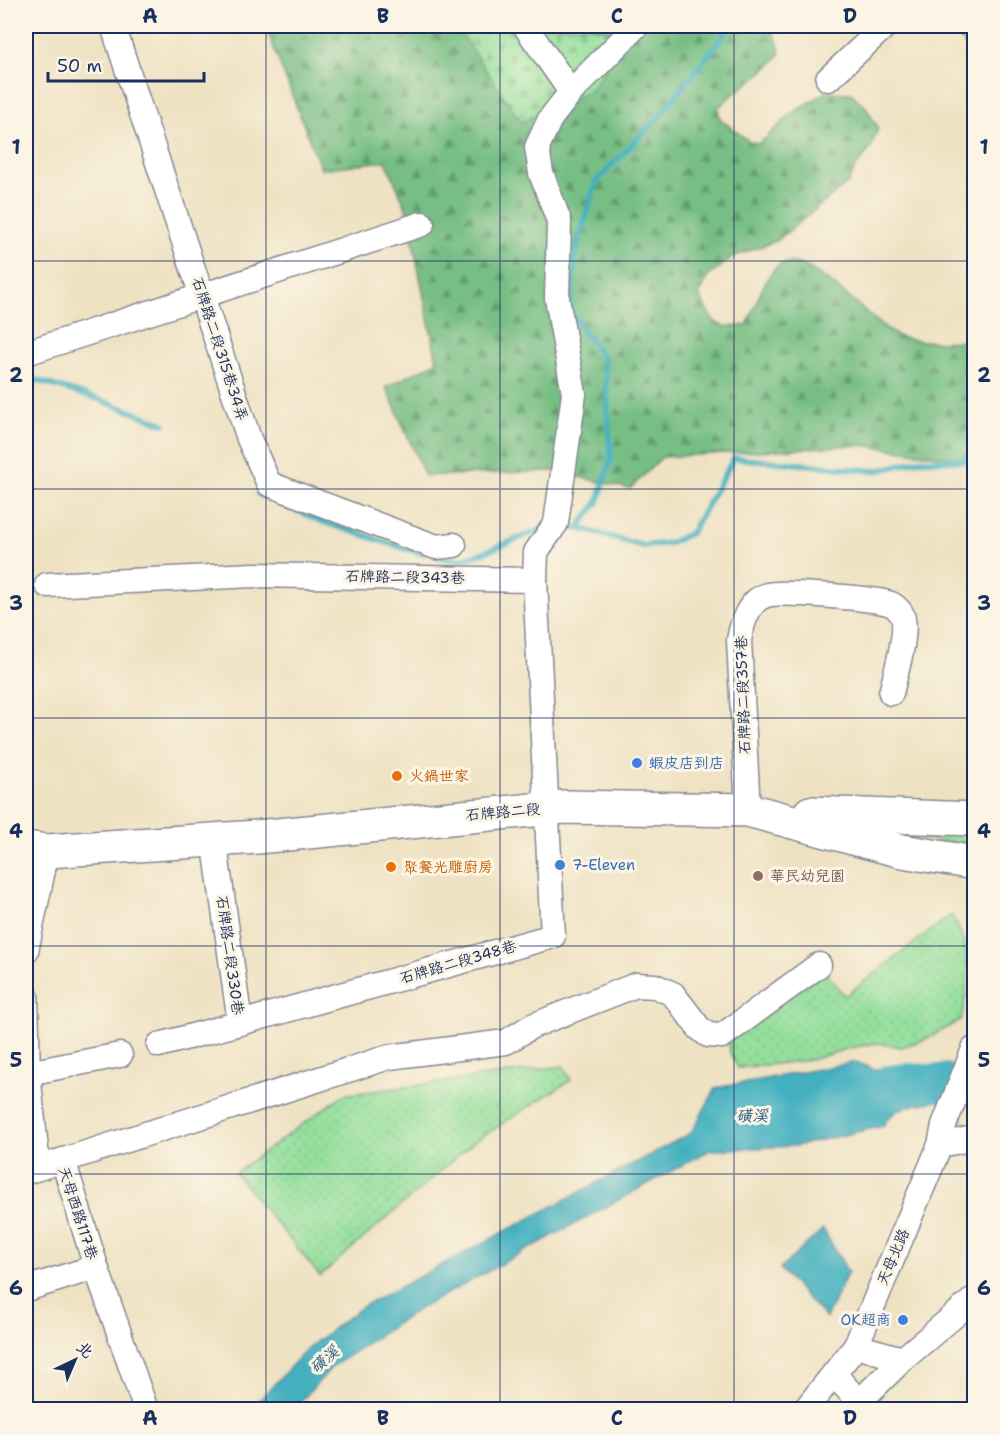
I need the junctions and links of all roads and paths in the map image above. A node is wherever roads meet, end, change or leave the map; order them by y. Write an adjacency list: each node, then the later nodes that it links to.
1 (113, 26): 10 (street, 石牌路二段315巷34弄)
2 (525, 26): 8 (street)
3 (636, 26): 8 (street)
4 (885, 26): 7 (street)
5 (970, 26): 6 (street)
6 (975, 29)
7 (828, 79)
8 (571, 92): 13 (street)
9 (422, 224): 10 (street)
10 (203, 294): 11 (street); 12 (street, 石牌路二段315巷34弄)
11 (26, 353)
12 (454, 545)
13 (535, 580): 14 (street, 石牌路二段343巷); 16 (street)
14 (47, 585)
15 (891, 693): 17 (street, 石牌路二段357巷)
16 (547, 807): 17 (street, 石牌路二段); 19 (street, 石牌路二段); 25 (street, 石牌路二段348巷)
17 (748, 810): 18 (street); 21 (street, 石牌路二段)
18 (975, 819)
19 (214, 839): 20 (street, 石牌路二段); 25 (street, 石牌路二段330巷)
20 (36, 849): 22 (street)
21 (973, 868)
22 (26, 951)
23 (819, 965): 32 (street)
24 (26, 996): 29 (street)
25 (240, 1023): 26 (street, 石牌路二段330巷)
26 (159, 1045)
27 (975, 1049): 30 (street, 天母北路)
28 (120, 1055): 29 (street)
29 (28, 1073): 33 (street)
30 (942, 1135): 31 (street); 37 (street, 天母北路)
31 (975, 1138)
32 (63, 1160): 33 (street, 天母西路117巷); 34 (street, 天母西路117巷)
33 (32, 1170)
34 (96, 1268): 35 (street, 天母西路117巷); 40 (street, 天母西路117巷)
35 (26, 1289)
36 (974, 1299): 38 (street)
37 (856, 1346): 38 (street); 39 (street, 天母北路)
38 (903, 1359): 39 (street)
39 (834, 1374): 41 (street, 天母北路)
40 (146, 1410)
41 (805, 1410)

